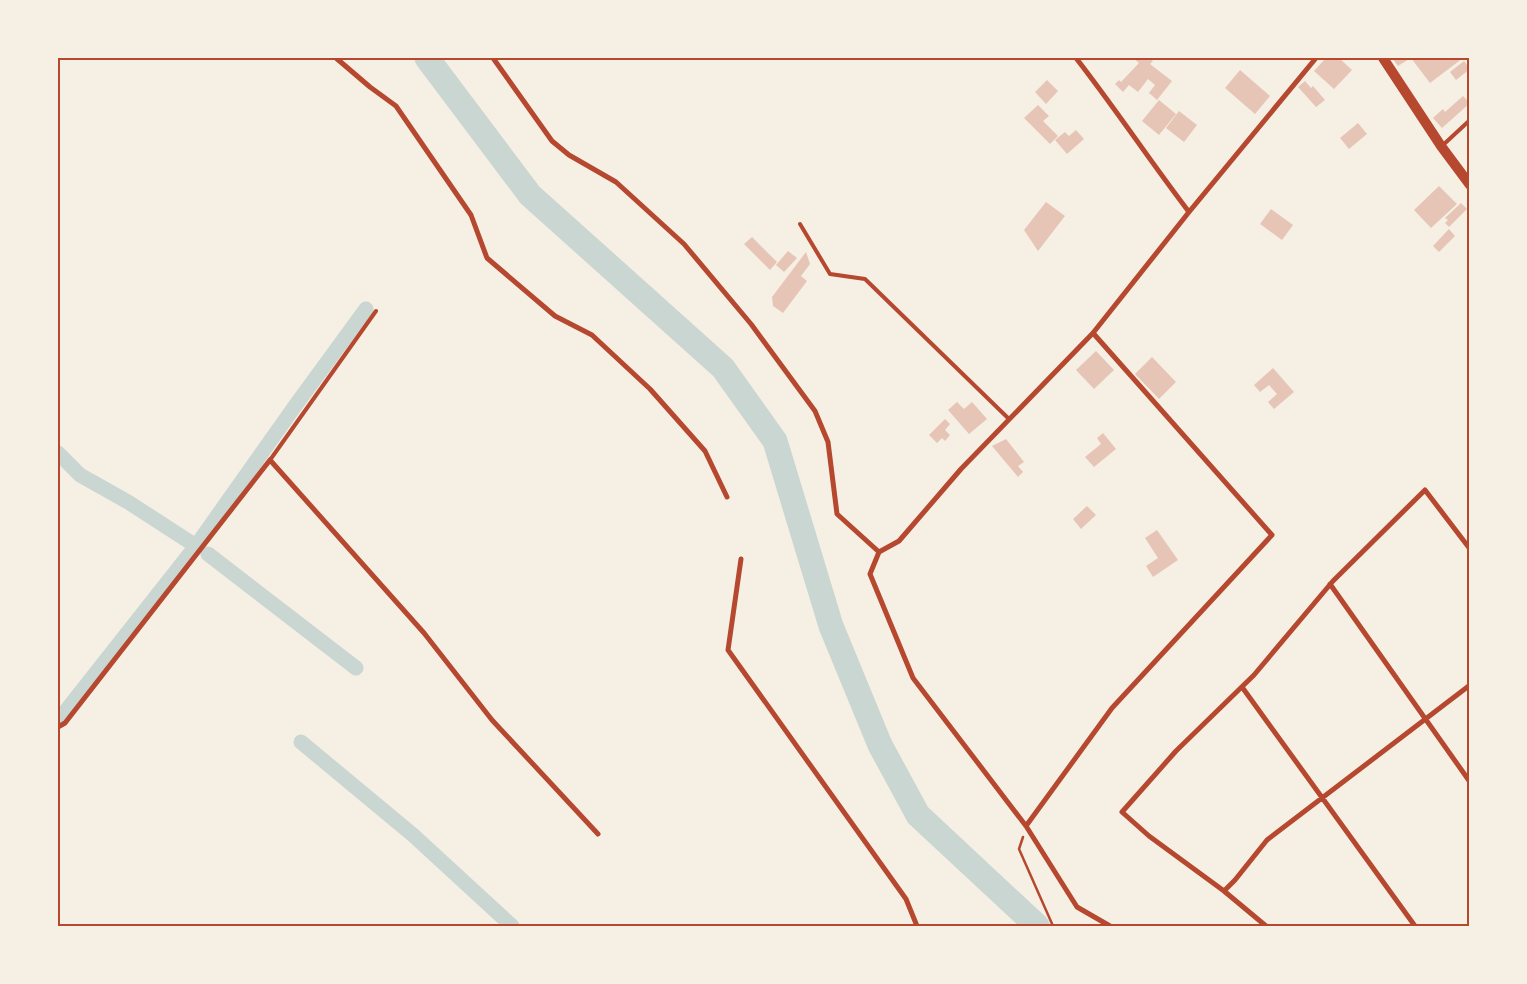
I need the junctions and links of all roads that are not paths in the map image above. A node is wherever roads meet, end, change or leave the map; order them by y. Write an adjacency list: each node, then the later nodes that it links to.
1 (336, 58): 15 (street)
2 (493, 58): 17 (street)
3 (1076, 58): 9 (street)
4 (1316, 58): 9 (street)
5 (1383, 58): 7 (main road)
6 (1470, 120): 7 (lane)
7 (1441, 146): 8 (main road)
8 (1470, 185)
9 (1189, 212): 12 (street)
10 (800, 224): 13 (lane)
11 (376, 311): 14 (lane)
12 (1094, 333): 13 (street); 26 (street)
13 (1009, 419): 17 (street)
14 (270, 460): 23 (street); 27 (street)
15 (727, 497)
16 (1470, 548): 19 (street)
17 (879, 552): 26 (street)
18 (740, 560): 29 (street)
19 (1330, 584): 21 (street); 22 (street)
20 (1470, 685): 22 (street)
21 (1242, 687): 25 (street); 28 (street)
22 (1425, 719): 24 (street); 25 (street)
23 (58, 727)
24 (1470, 782)
25 (1321, 798): 28 (street); 32 (street)
26 (1026, 826): 30 (street)
27 (598, 834)
28 (1224, 891): 31 (street)
29 (917, 926)
30 (1110, 926)
31 (1266, 926)
32 (1414, 926)

